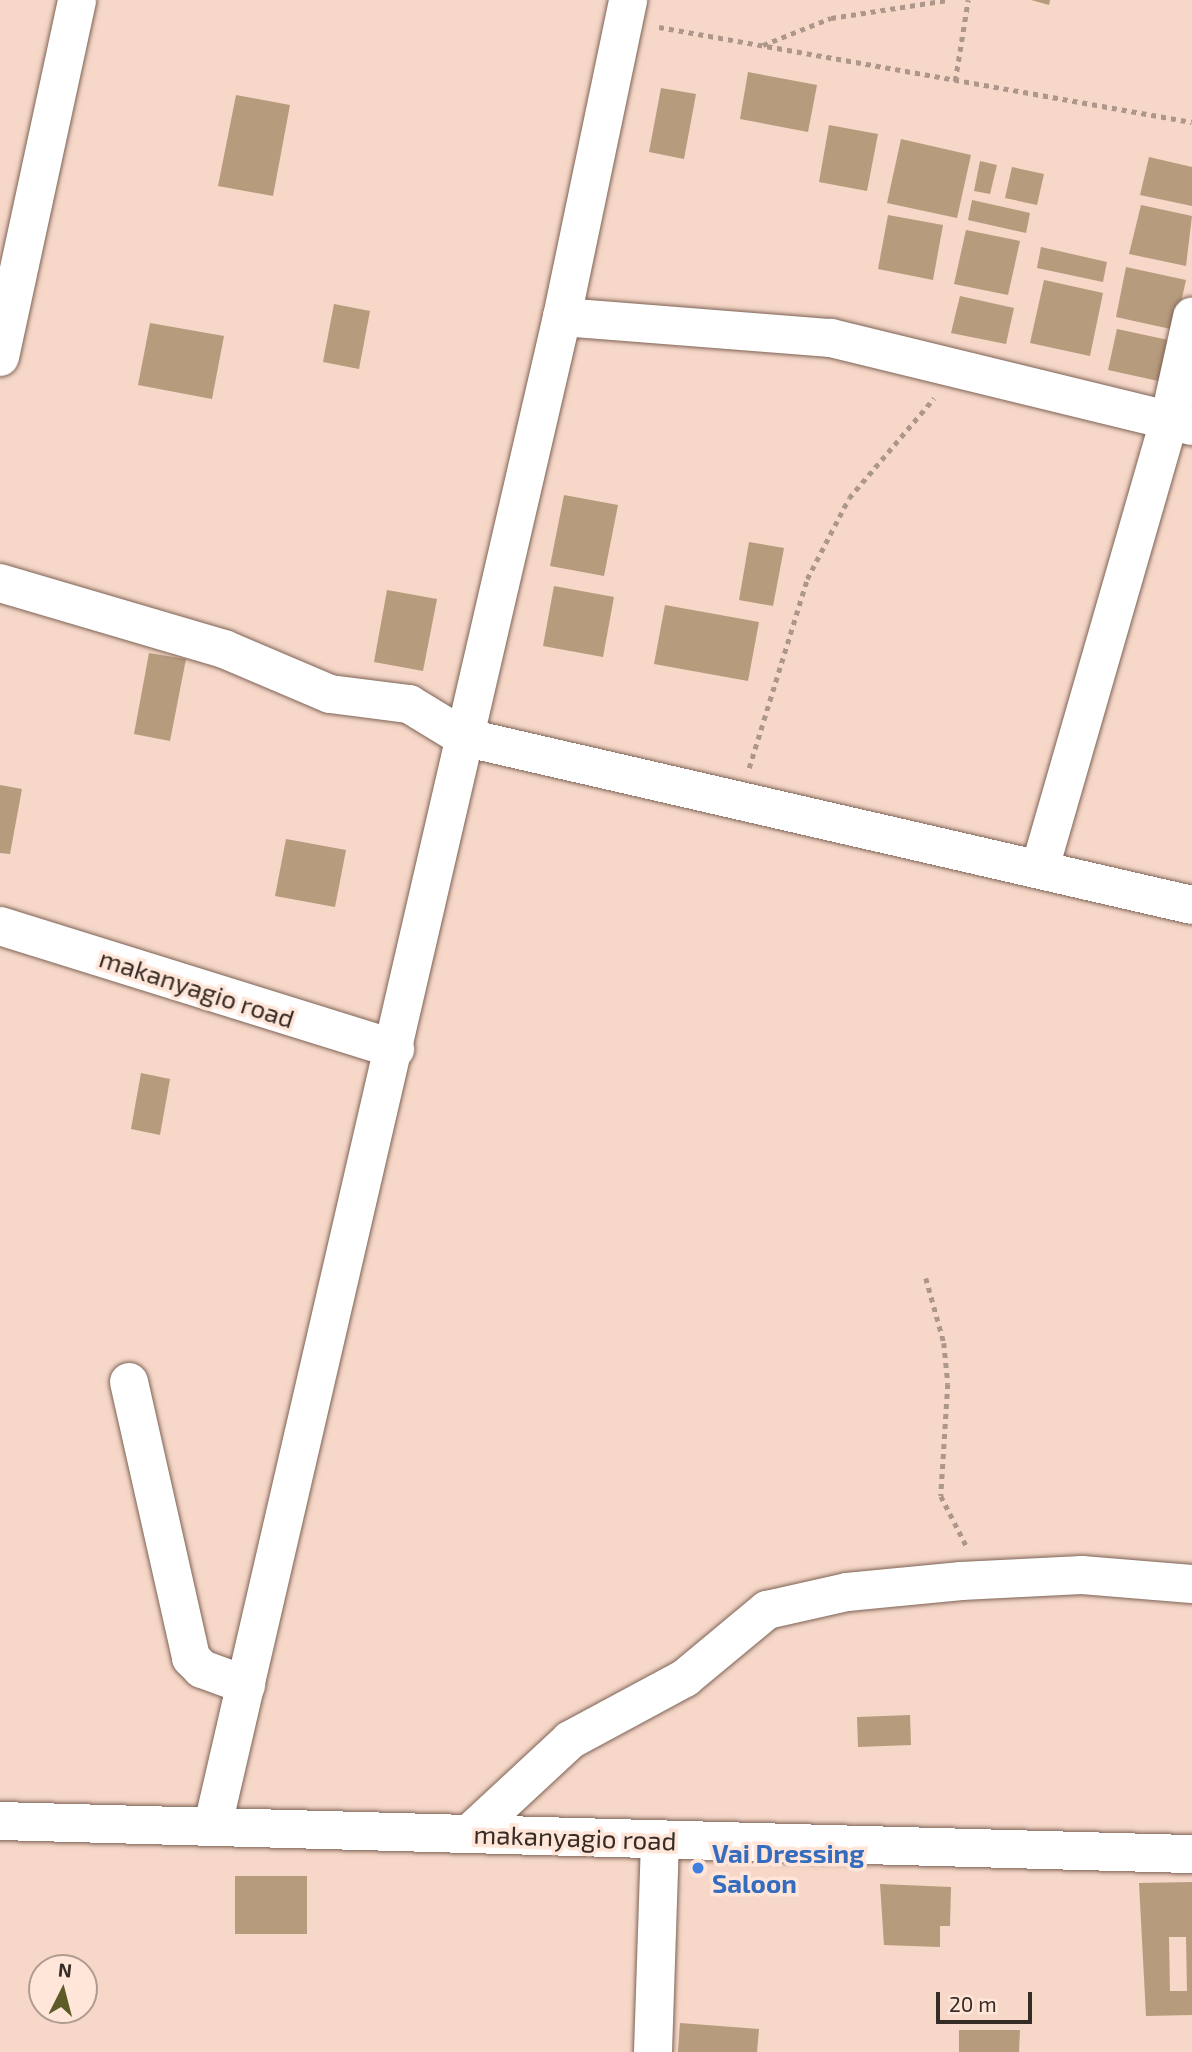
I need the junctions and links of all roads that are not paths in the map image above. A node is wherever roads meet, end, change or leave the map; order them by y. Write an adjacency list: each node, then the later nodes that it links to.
1 (77, 0): 5 (street)
2 (621, 6): 3 (street)
3 (562, 317): 6 (street); 8 (street)
4 (1192, 317): 6 (street)
5 (0, 357)
6 (1180, 423): 9 (street)
7 (0, 583): 8 (street)
8 (463, 737): 9 (street); 12 (street)
9 (1040, 868): 10 (street)
10 (1192, 905)
11 (0, 926): 12 (street, makanyagio road)
12 (395, 1049): 15 (street)
13 (129, 1382): 15 (street)
14 (1192, 1584): 18 (street)
15 (246, 1685): 17 (street)
16 (0, 1821): 17 (street, makanyagio road)
17 (213, 1825): 18 (street, makanyagio road)
18 (469, 1834): 19 (street, makanyagio road)
19 (660, 1841): 20 (street, makanyagio road); 21 (street)
20 (1192, 1854)
21 (653, 2052)

